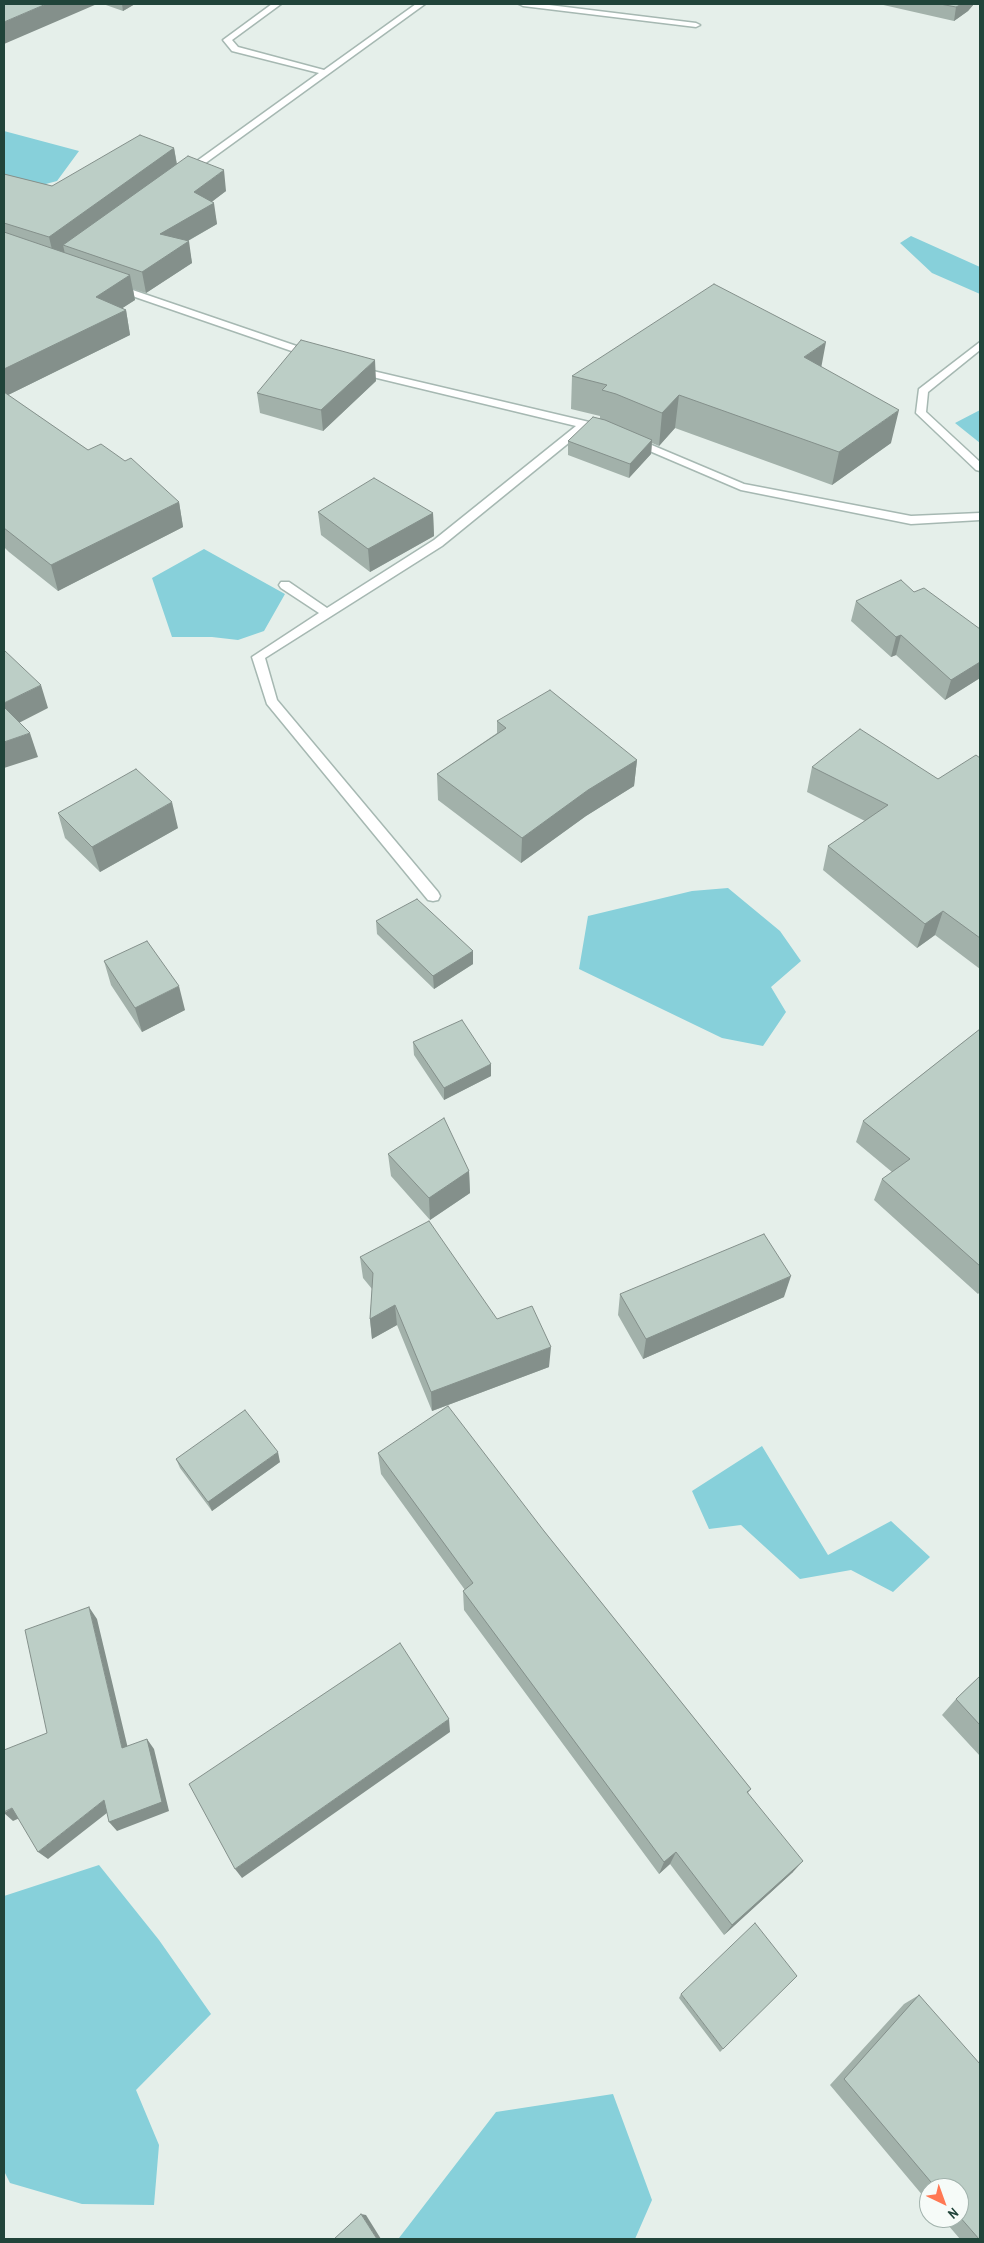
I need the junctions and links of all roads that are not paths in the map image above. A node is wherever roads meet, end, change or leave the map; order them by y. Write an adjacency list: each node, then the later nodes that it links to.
1 (277, 4): 7 (street)
2 (421, 4): 7 (street)
3 (523, 4): 5 (street)
4 (595, 4): 5 (street)
5 (588, 12): 6 (street)
6 (696, 25)
7 (324, 72): 8 (street)
8 (179, 178)
9 (104, 283): 11 (street)
10 (980, 345): 14 (street)
11 (321, 358)
12 (347, 367): 13 (street)
13 (585, 424): 15 (street); 17 (street)
14 (980, 468)
15 (980, 517)
16 (286, 585): 17 (street)
17 (327, 614): 18 (street)
18 (433, 896)

